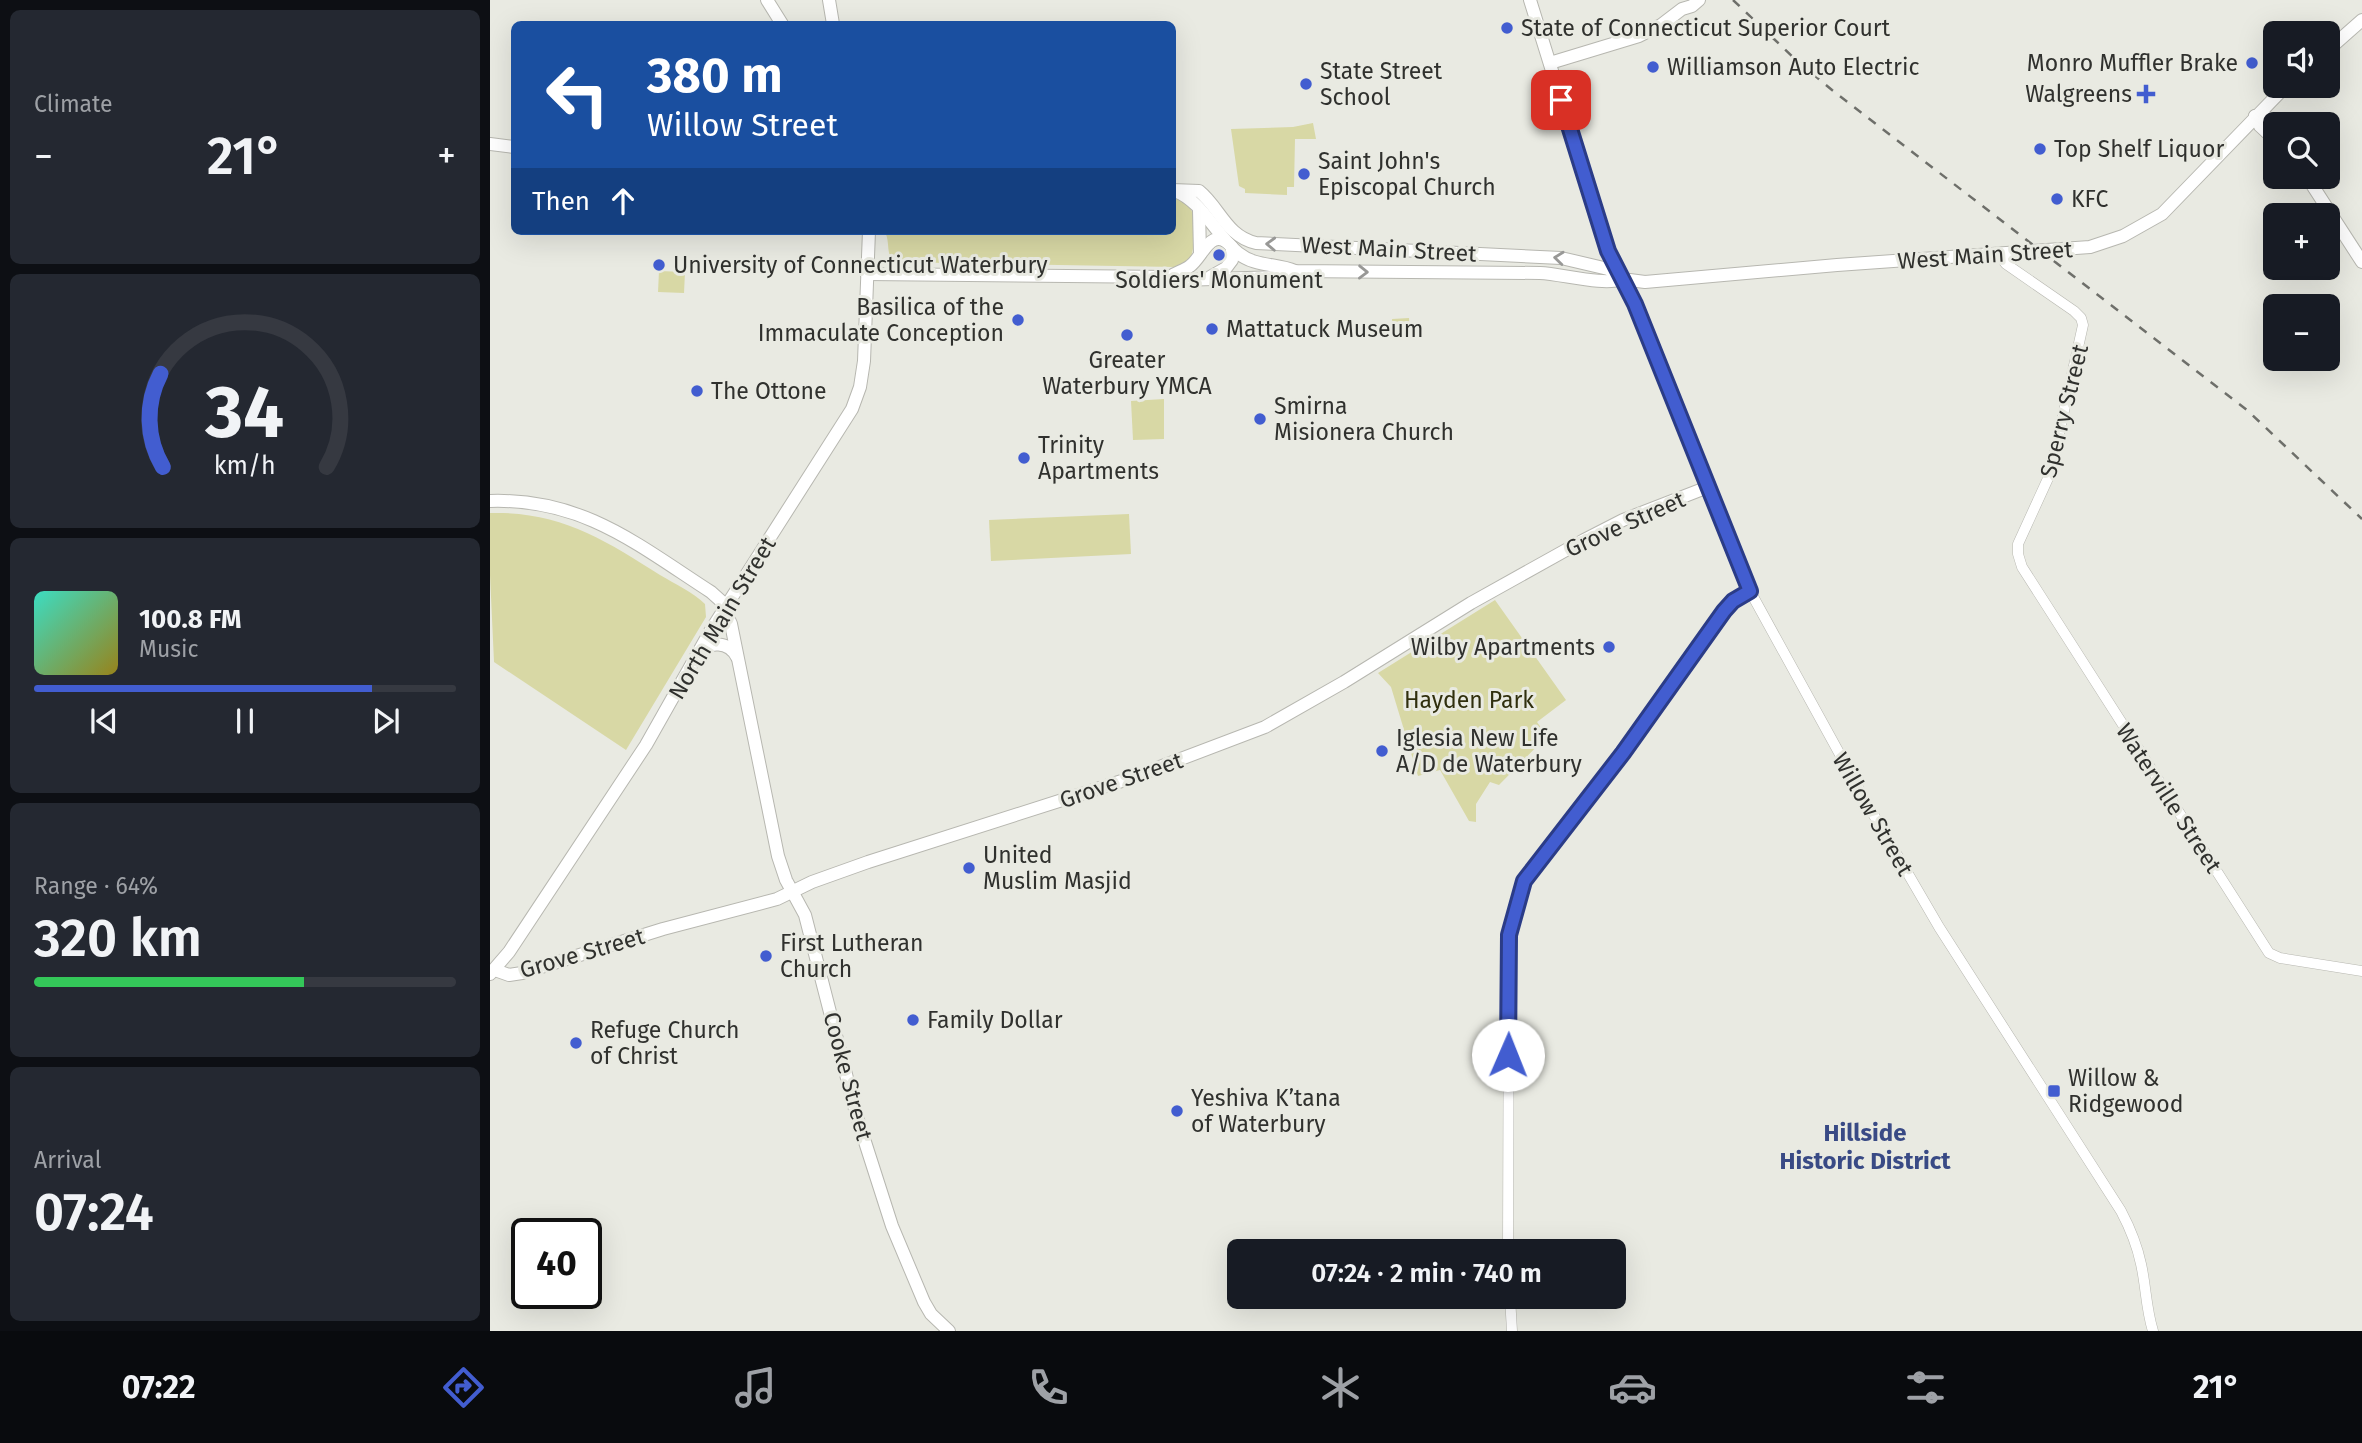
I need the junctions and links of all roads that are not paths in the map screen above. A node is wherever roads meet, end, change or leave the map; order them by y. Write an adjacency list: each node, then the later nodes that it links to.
1 (767, 0): 7 (main road)
2 (829, 0): 8 (main road)
3 (1530, 0): 10 (main road, Willow Street)
4 (1699, 0): 5 (main road)
5 (1683, 5): 10 (main road)
6 (2362, 20): 9 (main road)
7 (780, 21)
8 (832, 21)
9 (2340, 39)
10 (1549, 63): 29 (main road, Willow Street)
11 (2274, 98): 12 (main road, West Main Street)
12 (2255, 116): 13 (main road); 14 (main road); 24 (main road, West Main Street)
13 (2263, 116)
14 (2263, 129)
15 (490, 144): 16 (main road)
16 (511, 147)
17 (2315, 189): 25 (main road)
18 (1176, 190): 22 (main road, West Main Street)
19 (1176, 192): 20 (main road, West Main Street)
20 (1197, 206): 22 (main road, West Main Street); 23 (main road)
21 (869, 235): 27 (main road, North Main Street)
22 (1233, 240): 23 (main road); 26 (main road, West Main Street); 29 (main road, West Main Street, one-way to 22); 30 (main road)
23 (1200, 255): 28 (main road)
24 (1999, 255): 29 (main road, West Main Street); 33 (street, Sperry Street)
25 (2362, 262)
26 (1295, 271): 29 (main road, West Main Street, one-way to 29); 30 (main road, West Main Street)
27 (867, 274): 28 (main road, West Main Street); 35 (main road, North Main Street)
28 (1170, 277): 30 (main road, West Main Street)
29 (1622, 279): 31 (main road, Willow Street)
30 (1196, 280)
31 (1708, 487): 34 (street, Willow Street); 38 (main road, Grove Street)
32 (490, 501): 35 (main road)
33 (2020, 561): 39 (street, Waterville Street)
34 (1750, 591): 41 (street); 45 (street, Willow Street)
35 (725, 607): 36 (main road, North Main Street); 37 (main road, Cooke Street)
36 (697, 653): 37 (main road); 40 (main road, North Main Street)
37 (738, 660): 38 (main road, Cooke Street)
38 (793, 892): 40 (main road, Grove Street); 43 (main road, Cooke Street)
39 (2362, 971)
40 (492, 972)
41 (1507, 1239)
42 (1511, 1309): 44 (street)
43 (949, 1331)
44 (1512, 1331)
45 (2153, 1331)

